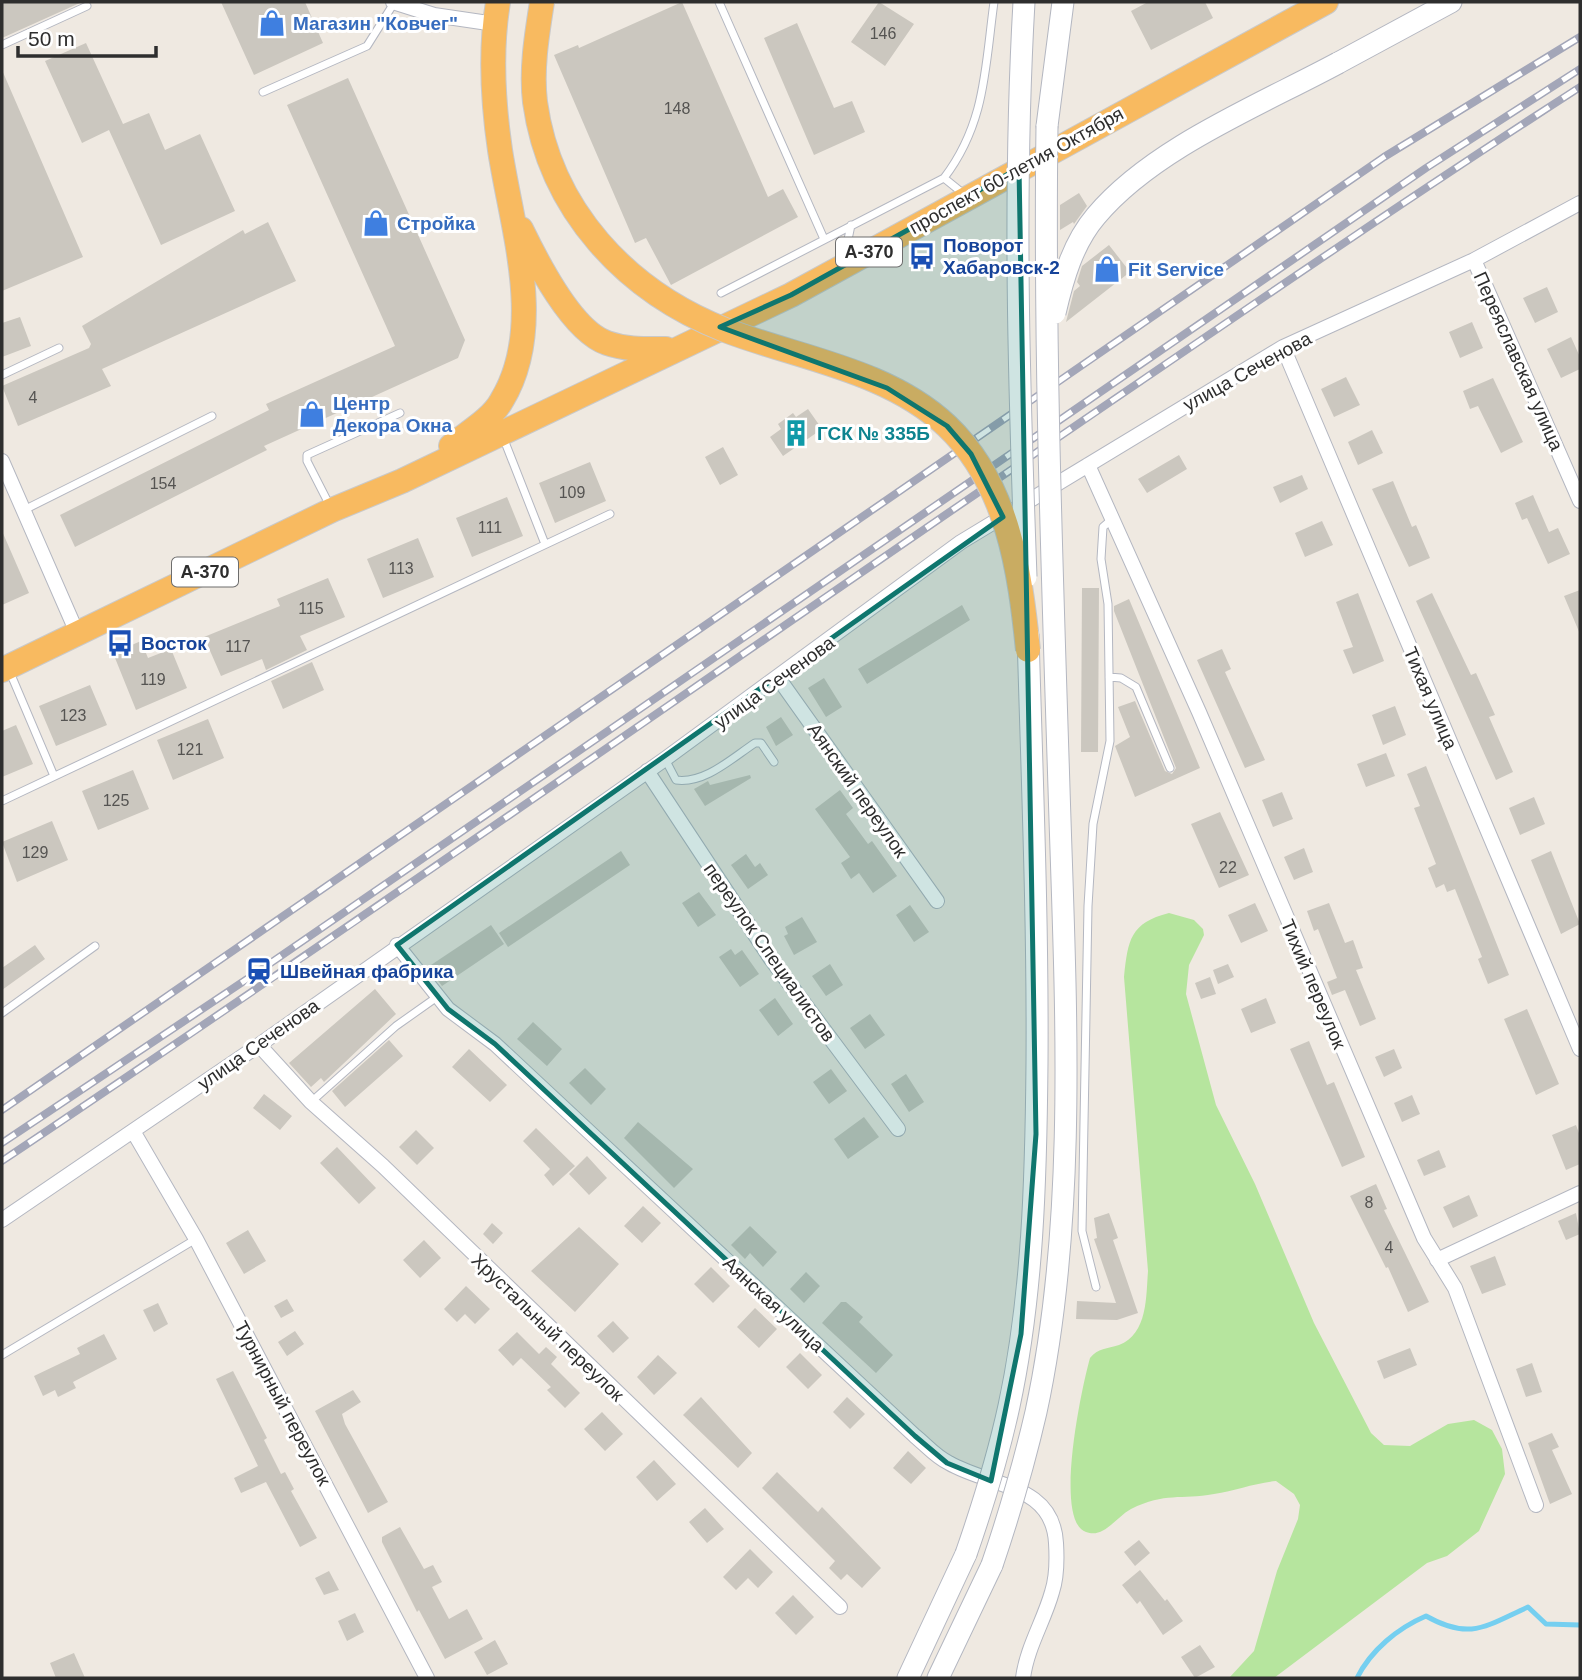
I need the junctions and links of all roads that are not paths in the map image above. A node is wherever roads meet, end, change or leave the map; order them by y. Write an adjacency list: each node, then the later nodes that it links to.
1 (394, 2): 11 (street); 13 (lane)
2 (542, 2): 42 (highway, bridge)
3 (719, 2): 20 (lane)
4 (994, 2): 15 (lane)
5 (1024, 2): 42 (main road, bridge)
6 (1051, 2): 14 (main road)
7 (1063, 2): 14 (main road)
8 (1326, 2): 16 (highway, проспект 60-летия Октября / А-370)
9 (1451, 2): 30 (main road, bridge)
10 (87, 6): 12 (lane)
11 (497, 13): 18 (highway, проспект 60-летия Октября / А-370)
12 (2, 45)
13 (262, 92)
14 (1047, 126): 30 (main road, bridge)
15 (944, 178): 16 (lane); 19 (lane)
16 (969, 197): 22 (highway, проспект 60-летия Октября / А-370)
17 (1580, 203): 21 (street, улица Сеченова)
18 (512, 209): 24 (highway, А-370); 34 (highway, проспект 60-летия Октября / А-370)
19 (851, 225): 20 (lane); 22 (lane)
20 (824, 239): 23 (lane)
21 (1474, 260): 26 (street, улица Сеченова); 35 (street, Переяславская улица)
22 (843, 266): 24 (highway, проспект 60-летия Октября / А-370)
23 (721, 293)
24 (692, 341): 31 (highway, проспект 60-летия Октября / А-370)
25 (59, 348): 27 (lane)
26 (1283, 348): 33 (street, улица Сеченова); 58 (street, Тихая улица)
27 (2, 375)
28 (400, 413): 37 (lane)
29 (212, 416): 36 (lane)
30 (1048, 416): 72 (main road, bridge)
31 (501, 433): 34 (highway, проспект 60-летия Октября / А-370); 40 (lane)
32 (2, 461): 36 (street)
33 (1088, 465): 39 (street, Тихий переулок); 45 (street, улица Сеченова)
34 (402, 481): 37 (highway, проспект 60-летия Октября / А-370)
35 (1580, 501)
36 (23, 510): 41 (street)
37 (332, 510): 41 (highway, проспект 60-летия Октября / А-370)
38 (610, 514): 40 (lane)
39 (1111, 521): 44 (lane); 65 (street, Тихий переулок)
40 (545, 544): 50 (lane)
41 (78, 635): 43 (highway, проспект 60-летия Октября / А-370)
42 (1028, 650): 71 (main road, bridge)
43 (5, 669): 50 (lane)
44 (1109, 677): 48 (lane); 66 (lane)
45 (779, 679): 46 (street, улица Сеченова); 52 (street, Аянский переулок)
46 (665, 759): 47 (lane); 49 (street, улица Сеченова)
47 (774, 762)
48 (1170, 768)
49 (647, 771): 53 (street, улица Сеченова); 60 (street, переулок Специалистов)
50 (54, 776): 51 (lane)
51 (2, 801)
52 (937, 901)
53 (397, 945): 55 (street, Аянская улица); 57 (street, улица Сеченова)
54 (95, 946): 56 (lane)
55 (437, 998): 59 (lane); 73 (street, Аянская улица)
56 (2, 1013)
57 (259, 1045): 59 (street, Хрустальный переулок); 61 (street, улица Сеченова)
58 (1580, 1049)
59 (311, 1102): 69 (street, Хрустальный переулок)
60 (898, 1129)
61 (133, 1131): 63 (street, улица Сеченова); 64 (street, Турнирный переулок)
62 (1580, 1193): 65 (street)
63 (2, 1220)
64 (196, 1239): 67 (lane); 70 (street, Турнирный переулок)
65 (1437, 1260): 68 (street, Тихий переулок)
66 (1096, 1287)
67 (2, 1355)
68 (1536, 1505)
69 (840, 1607)
70 (427, 1678)
71 (908, 1678)
72 (938, 1678)
73 (1023, 1678)

